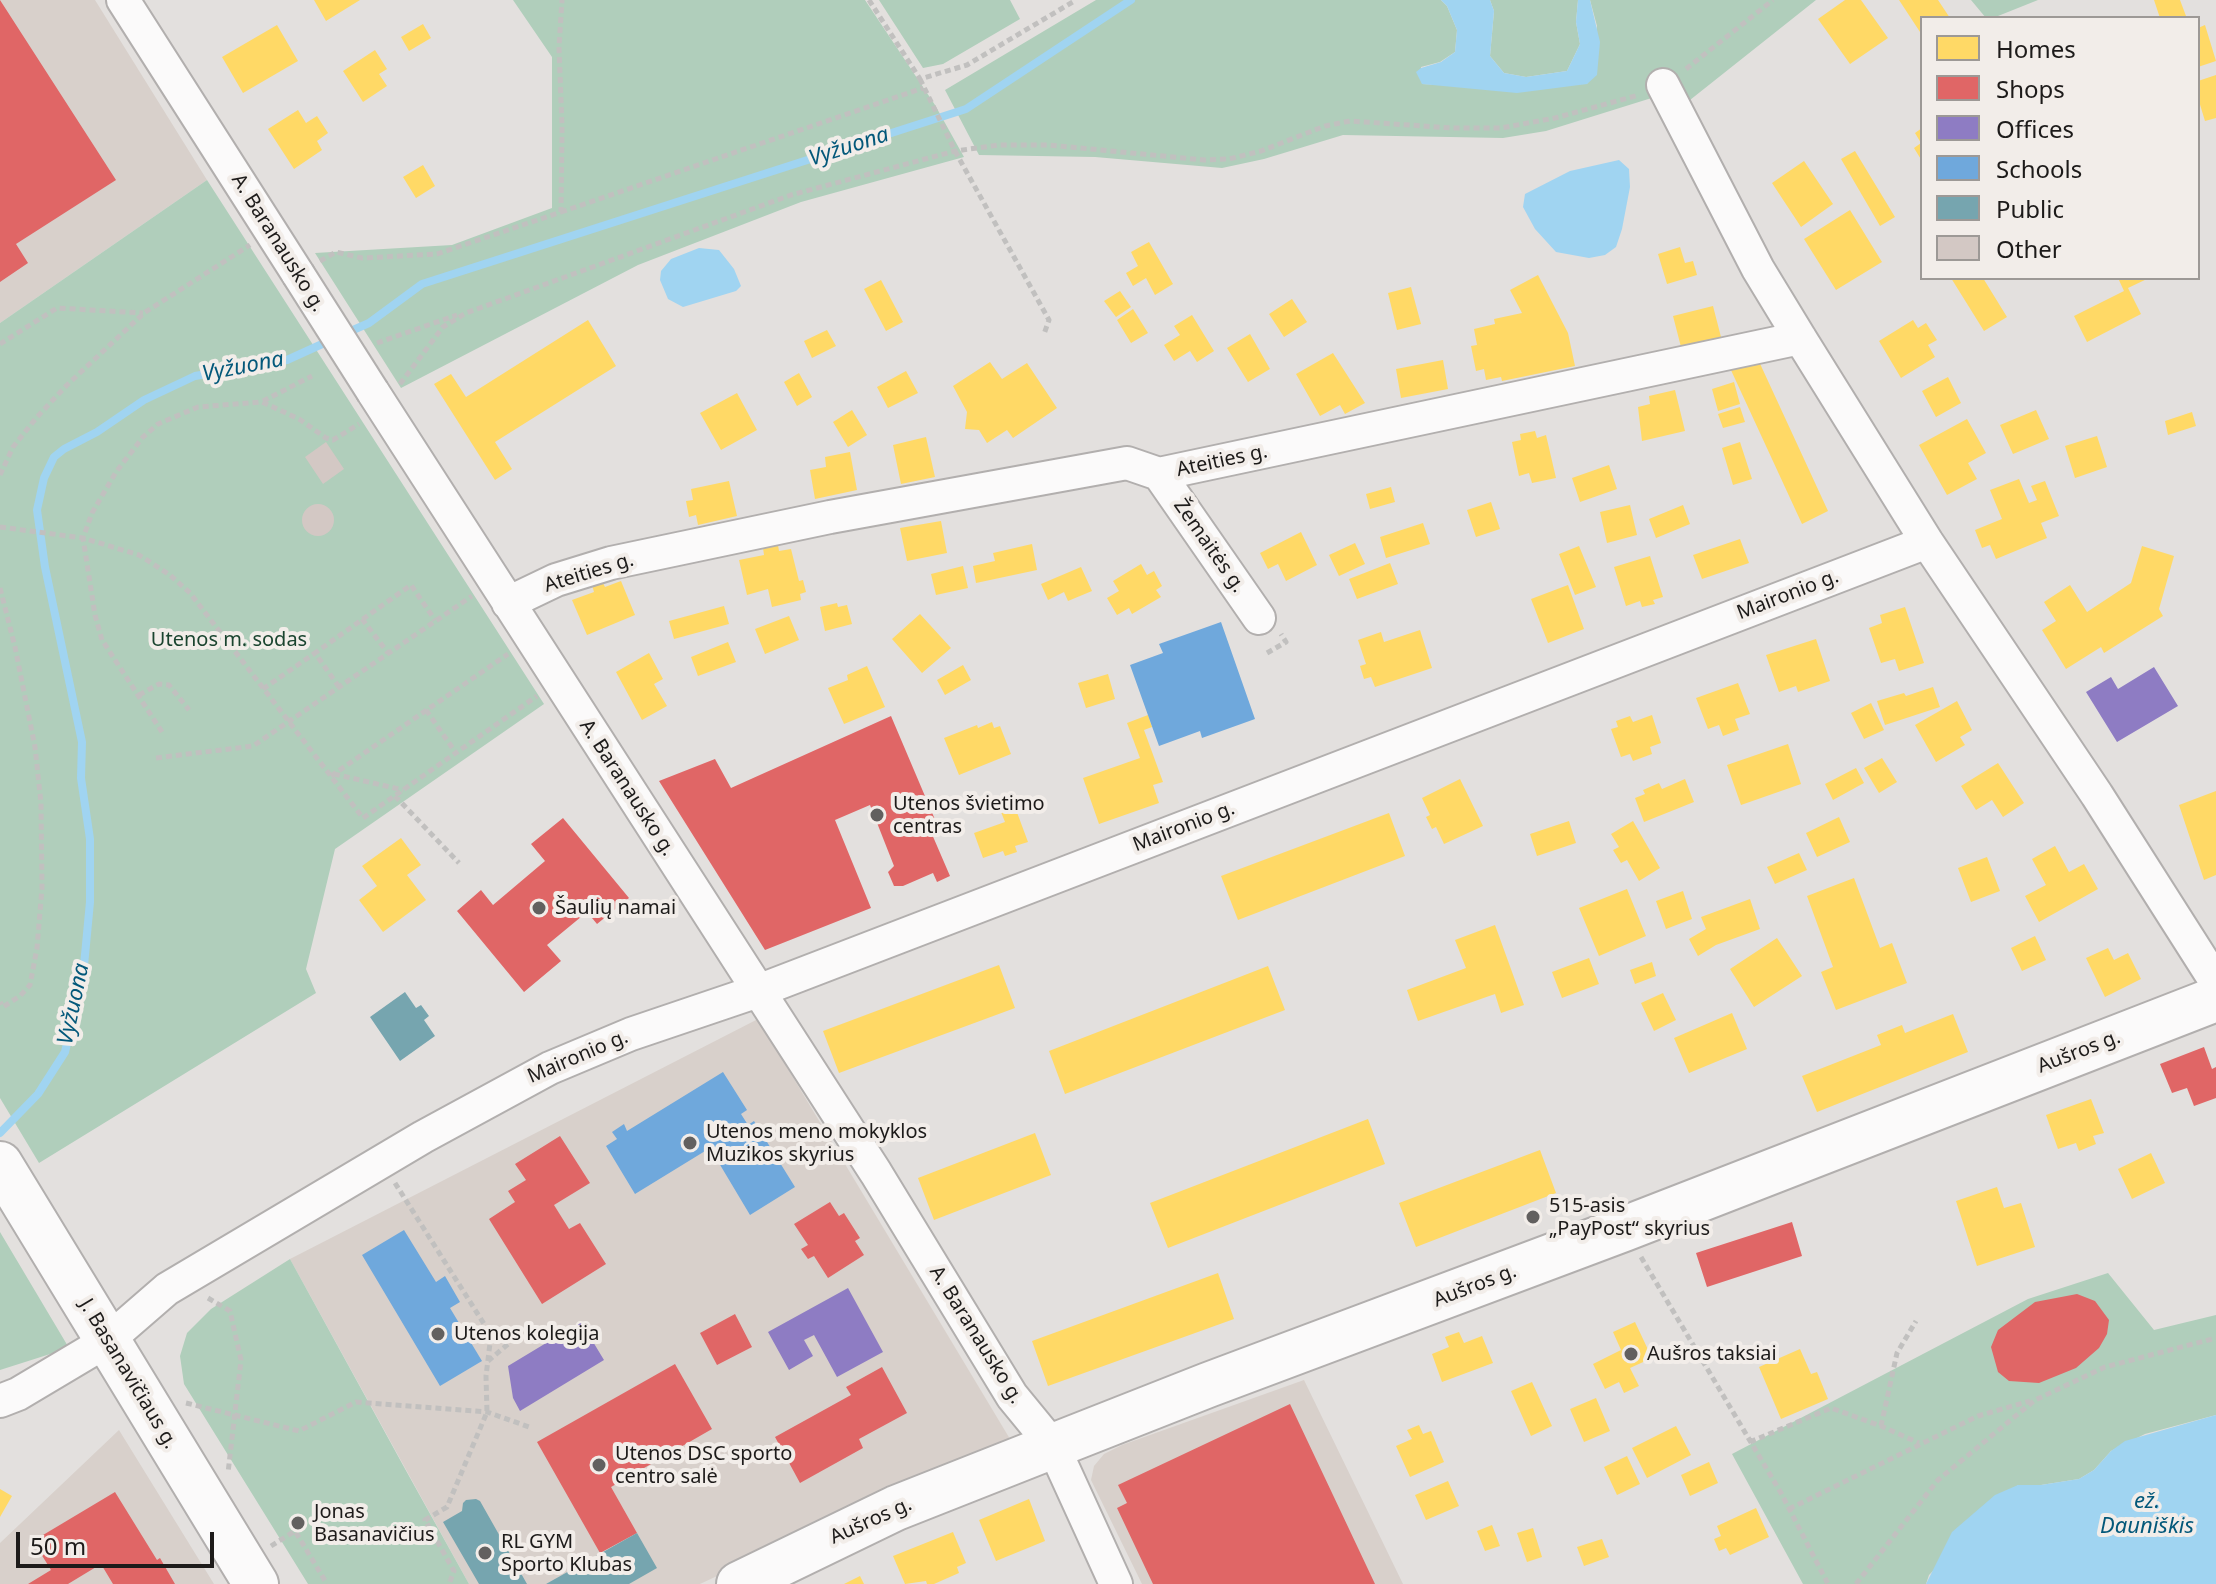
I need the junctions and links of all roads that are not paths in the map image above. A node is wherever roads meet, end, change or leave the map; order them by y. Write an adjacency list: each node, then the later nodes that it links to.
1 (123, 0): 6 (street, A. Baranausko g., bridge)
2 (1663, 85): 3 (street)
3 (1800, 338): 4 (street, Ateities g.); 5 (street)
4 (1159, 474): 6 (street, Ateities g.); 7 (street, Žemaitės g.)
5 (1927, 542): 8 (street); 9 (street, Maironio g.)
6 (508, 603): 9 (street, A. Baranausko g.)
7 (1259, 618)
8 (2216, 982)
9 (758, 991): 12 (street, Maironio g.); 14 (street, A. Baranausko g.)
10 (2216, 999): 14 (street, Aušros g.)
11 (7, 1176): 12 (street, J. Basanavičiaus g.)
12 (107, 1341): 13 (street, Maironio g.); 15 (street, J. Basanavičiaus g.)
13 (0, 1401)
14 (1053, 1446): 16 (street, Aušros g.); 17 (street, A. Baranausko g.)
15 (256, 1584)
16 (739, 1584)
17 (1116, 1584)

